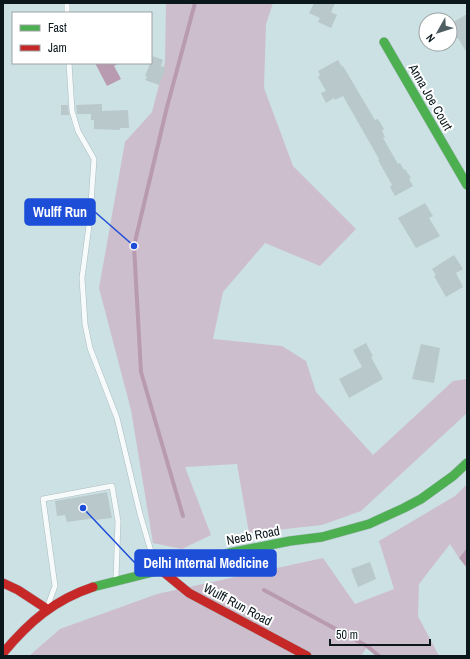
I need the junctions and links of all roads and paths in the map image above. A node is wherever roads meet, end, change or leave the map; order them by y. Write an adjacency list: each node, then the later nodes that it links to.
1 (384, 42): 3 (street, Anna Joe Court)
2 (69, 64): 5 (lane)
3 (467, 185)
4 (467, 463): 5 (street, Neeb Road)
5 (161, 570): 6 (street, Neeb Road); 10 (street, Wulff Run Road)
6 (116, 581): 8 (street, Neeb Road); 8 (lane)
7 (3, 583): 8 (street)
8 (47, 609): 9 (street, Neeb Road)
9 (3, 653)
10 (307, 656)

